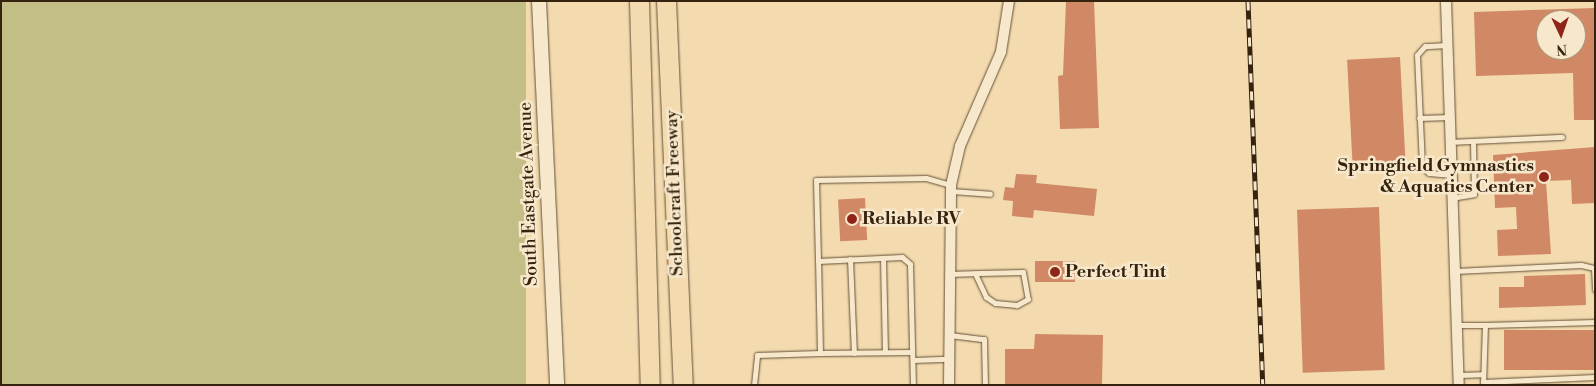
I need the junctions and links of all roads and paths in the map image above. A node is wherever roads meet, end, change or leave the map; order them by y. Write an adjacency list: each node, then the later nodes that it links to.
1 (539, 1): 38 (street, South Eastgate Avenue)
2 (639, 1): 39 (highway, Schoolcraft Freeway)
3 (666, 1): 40 (highway, Schoolcraft Freeway)
4 (1008, 1): 13 (street)
5 (1446, 1): 6 (street)
6 (1448, 45): 7 (street); 8 (lane)
7 (1450, 117): 8 (lane); 11 (street)
8 (1419, 118): 12 (lane)
9 (1562, 137): 10 (lane)
10 (1473, 141): 11 (lane); 15 (lane)
11 (1450, 142): 12 (street)
12 (1452, 175): 15 (street)
13 (950, 188): 14 (lane); 18 (lane); 21 (street)
14 (990, 194)
15 (1452, 198): 19 (street)
16 (883, 258): 17 (lane); 28 (lane); 29 (lane)
17 (850, 259): 18 (lane); 27 (lane)
18 (818, 261): 30 (lane)
19 (1454, 271): 22 (lane); 24 (street)
20 (975, 273): 20 (lane); 21 (lane)
21 (948, 274): 26 (street)
22 (1595, 290)
23 (1595, 322): 25 (lane)
24 (1456, 325): 25 (lane); 35 (street)
25 (1485, 325): 33 (lane)
26 (948, 335): 31 (street); 44 (lane)
27 (854, 352): 28 (lane); 30 (lane)
28 (885, 352): 29 (lane)
29 (912, 352): 32 (lane)
30 (820, 353): 41 (lane)
31 (948, 359): 32 (lane); 43 (street)
32 (913, 360): 36 (lane)
33 (1482, 374): 35 (lane); 37 (lane)
34 (1595, 378): 37 (lane)
35 (1459, 380)
36 (913, 384): 42 (lane)
37 (1483, 384)
38 (557, 385)
39 (650, 385)
40 (683, 385)
41 (754, 385)
42 (908, 385)
43 (949, 385)
44 (985, 385)

